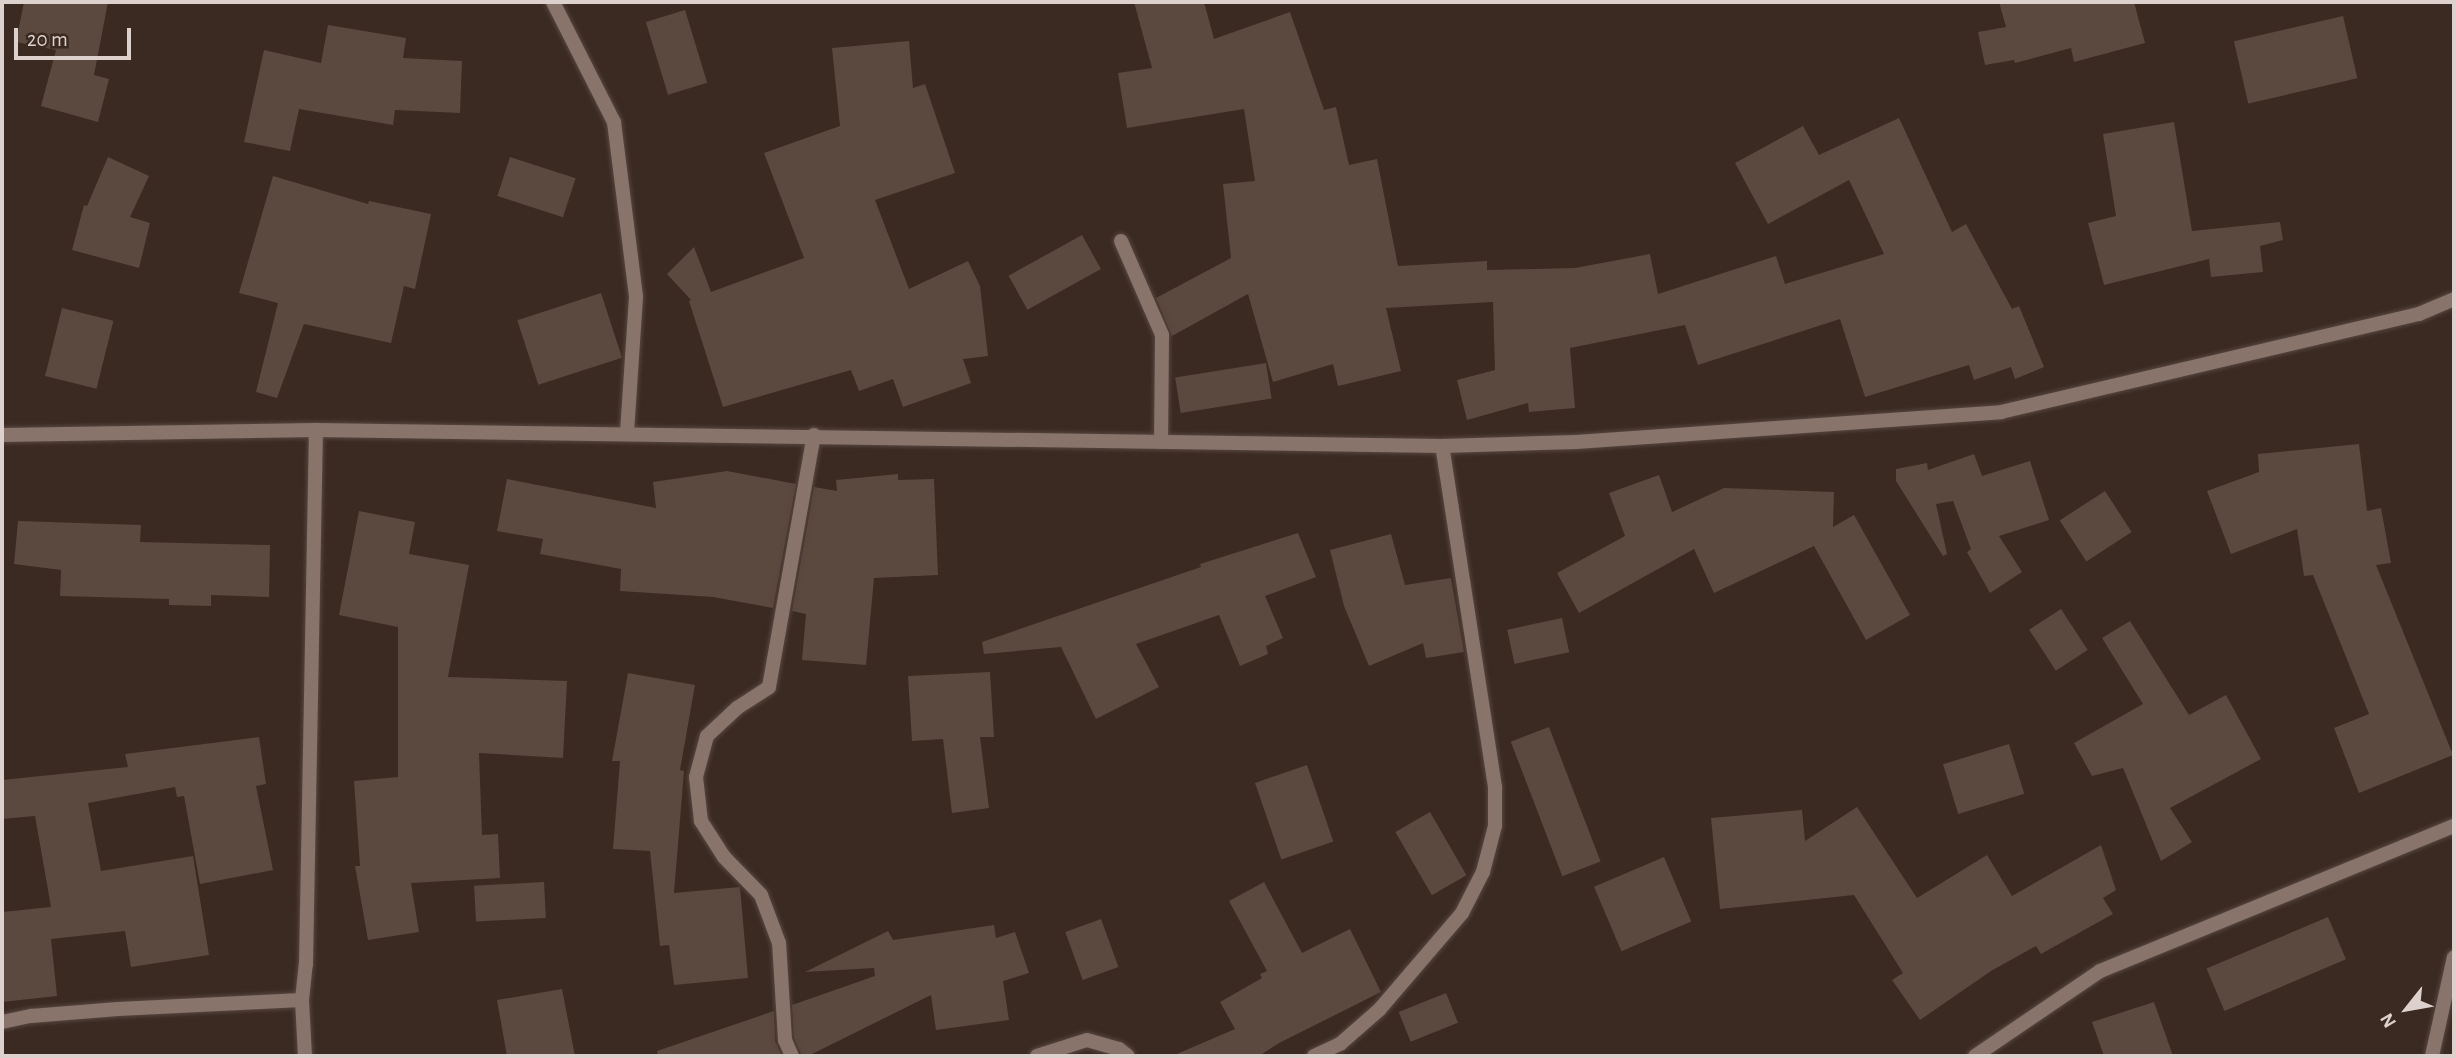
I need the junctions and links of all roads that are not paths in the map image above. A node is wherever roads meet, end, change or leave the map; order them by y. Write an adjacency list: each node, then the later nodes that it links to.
1 (553, 2): 5 (street)
2 (1121, 241): 8 (street)
3 (2454, 299): 9 (street)
4 (316, 430): 5 (street); 6 (street); 12 (street)
5 (627, 434): 7 (street)
6 (2, 435)
7 (814, 435): 8 (street); 15 (street)
8 (1161, 442): 9 (street)
9 (1442, 446): 18 (street)
10 (2454, 826): 19 (street)
11 (2454, 957): 20 (street)
12 (302, 1000): 13 (street); 14 (street)
13 (2, 1022)
14 (305, 1056)
15 (792, 1056)
16 (1037, 1056): 17 (street)
17 (1128, 1056)
18 (1314, 1056)
19 (1975, 1056)
20 (2432, 1056)

